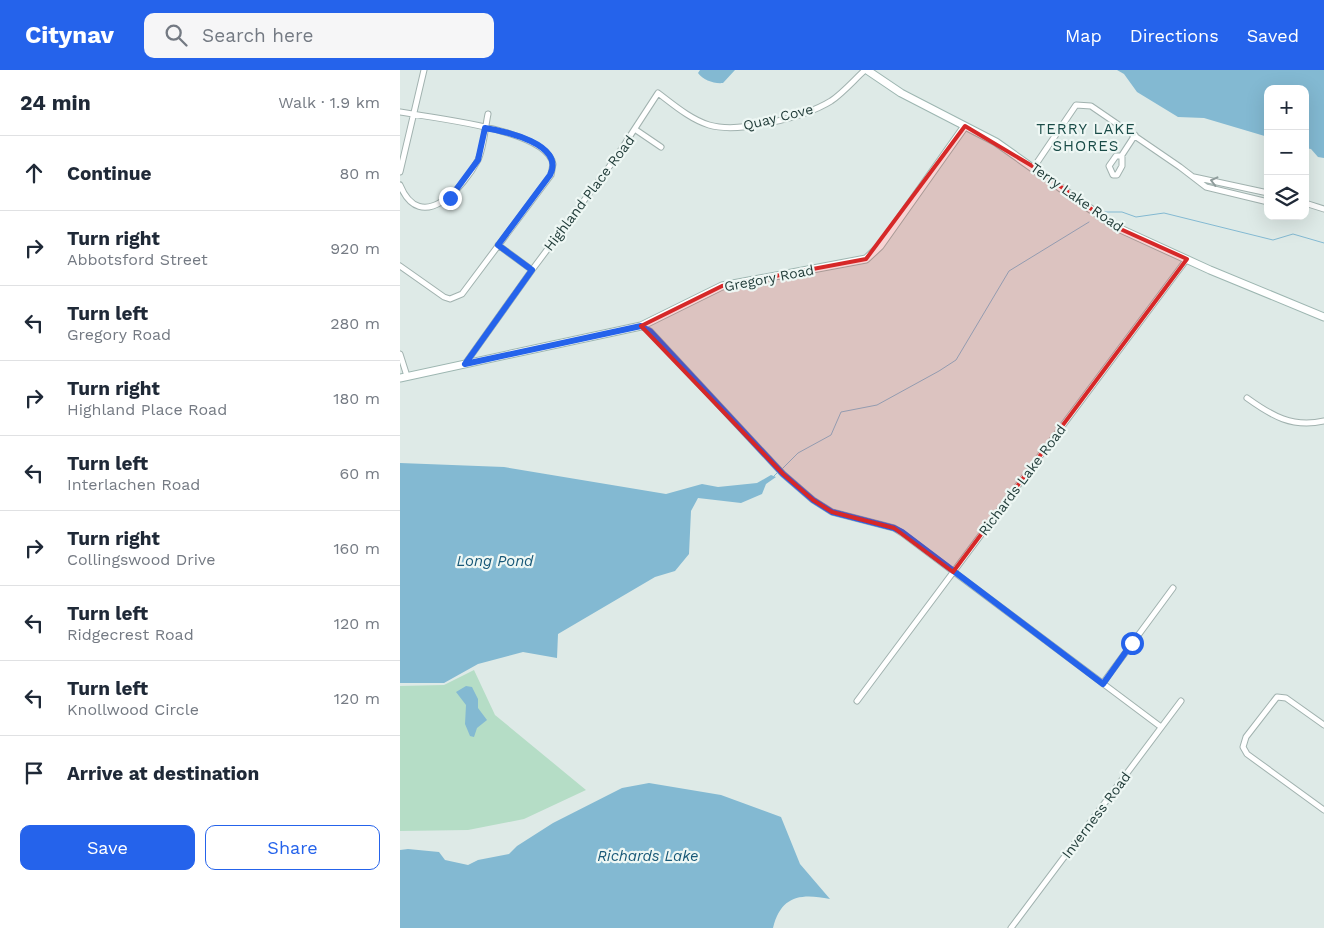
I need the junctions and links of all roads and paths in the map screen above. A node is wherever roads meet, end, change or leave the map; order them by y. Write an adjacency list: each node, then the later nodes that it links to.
1 (424, 70): 5 (street)
2 (866, 70): 3 (street, Quay Cove); 7 (street, Terry Lake Road)
3 (658, 94): 9 (street, Highland Place Road)
4 (400, 112): 5 (street)
5 (413, 114): 8 (street); 14 (street)
6 (488, 114): 8 (street)
7 (965, 126): 13 (street, Terry Lake Road); 26 (street, Gregory Road)
8 (485, 128): 16 (street); 21 (street)
9 (636, 130): 11 (street); 24 (street, Highland Place Road)
10 (1135, 135): 12 (street); 13 (street); 15 (street)
11 (662, 147)
12 (1122, 155)
13 (1034, 167): 22 (street, Terry Lake Road)
14 (400, 172)
15 (1194, 177): 17 (street, one-way to 15); 18 (street)
16 (400, 185)
17 (1264, 192)
18 (1264, 201)
19 (1309, 204): 20 (street)
20 (1324, 209)
21 (498, 245): 23 (street); 24 (street)
22 (1188, 259): 25 (street, Terry Lake Road); 32 (street, Richards Lake Road)
23 (400, 266)
24 (532, 270): 28 (street, Highland Place Road)
25 (1324, 317)
26 (641, 326): 28 (street, Gregory Road); 32 (street)
27 (400, 354): 29 (street)
28 (465, 364): 29 (street, Gregory Road)
29 (404, 377)
30 (1247, 398): 31 (street)
31 (1324, 421)
32 (953, 572): 34 (street); 35 (street, Richards Lake Road)
33 (1173, 588): 34 (street)
34 (1103, 684): 38 (street)
35 (857, 701)
36 (1181, 701): 38 (street, Inverness Road)
37 (1324, 725): 39 (street)
38 (1161, 727): 40 (street, Inverness Road)
39 (1324, 810)
40 (1011, 928)

